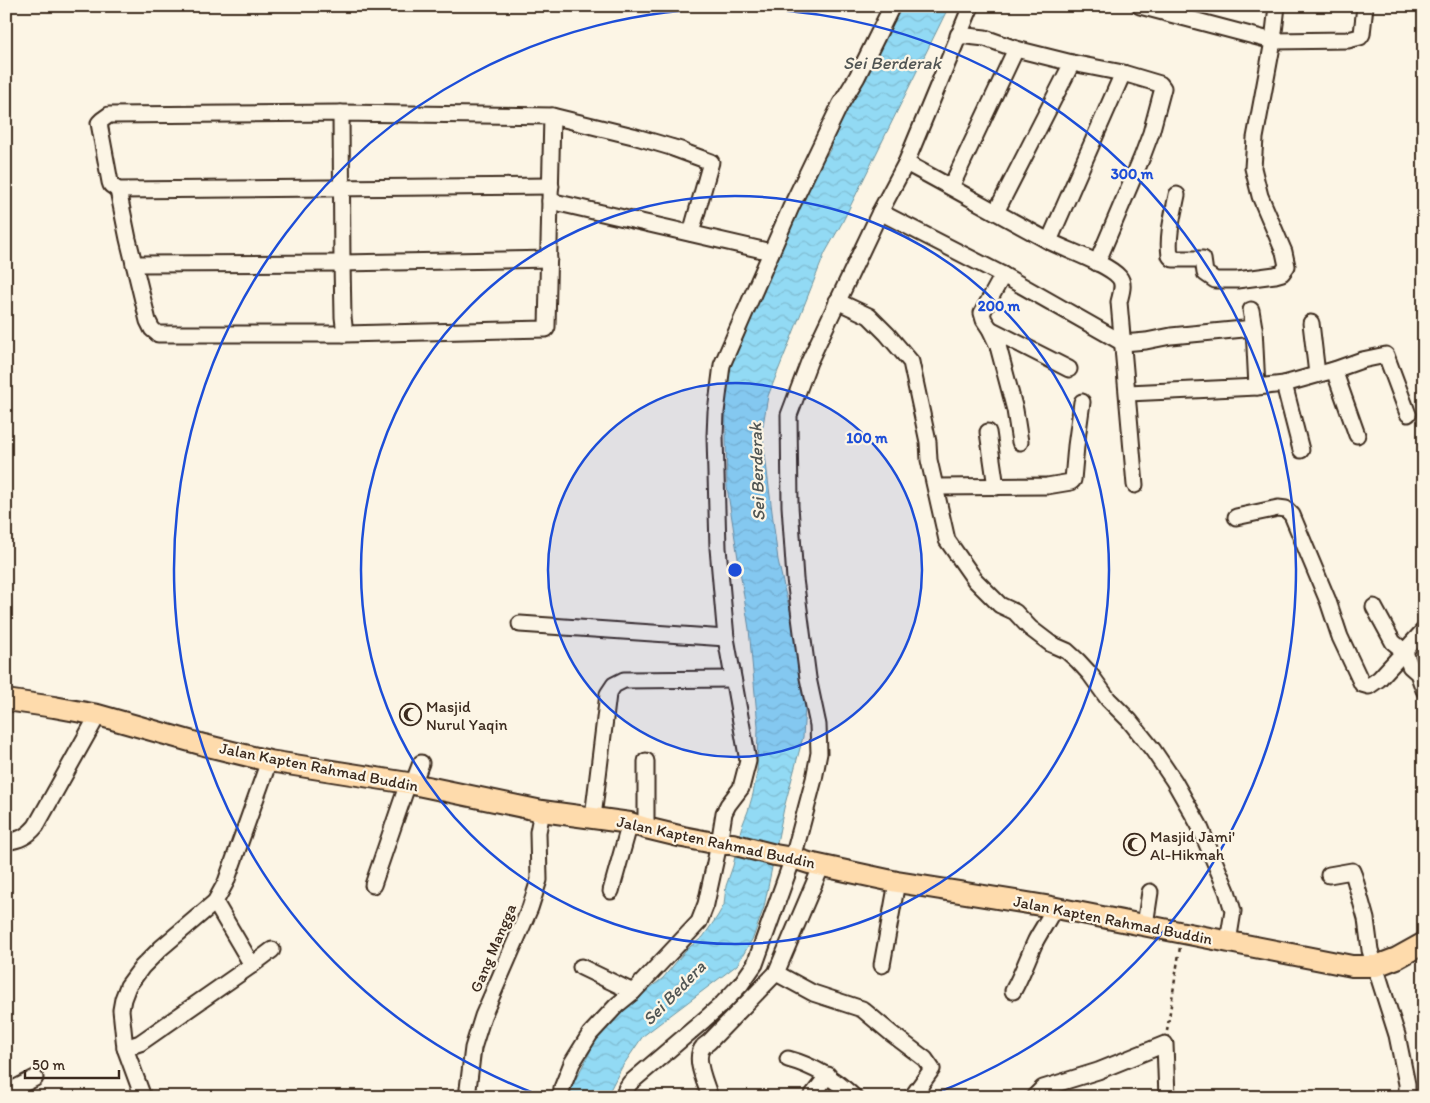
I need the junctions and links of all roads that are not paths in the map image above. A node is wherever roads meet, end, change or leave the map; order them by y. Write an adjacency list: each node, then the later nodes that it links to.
1 (892, 6): 24 (street)
2 (971, 6): 6 (street)
3 (1140, 6): 7 (street)
4 (1276, 6): 7 (street)
5 (1365, 6): 7 (street)
6 (958, 35): 8 (street); 13 (street)
7 (1274, 41): 18 (street)
8 (1016, 48): 9 (street); 16 (street)
9 (1072, 63): 10 (street); 21 (street)
10 (1123, 73): 23 (street); 27 (street)
11 (341, 113): 12 (street); 15 (street); 17 (street)
12 (552, 116): 14 (street); 22 (street)
13 (906, 163): 16 (street); 20 (street)
14 (551, 186): 15 (street); 19 (street)
15 (342, 187): 17 (street); 26 (street)
16 (951, 187): 21 (street)
17 (118, 190): 28 (street)
18 (1177, 195)
19 (550, 201): 22 (street); 25 (street)
20 (880, 212): 29 (street); 30 (street)
21 (996, 212): 23 (street)
22 (691, 233): 24 (street)
23 (1049, 241): 27 (street)
24 (771, 252): 56 (street)
25 (549, 259): 26 (street); 35 (street)
26 (342, 263): 28 (street); 35 (street)
27 (1097, 263): 36 (street)
28 (134, 264): 35 (street)
29 (1003, 274): 34 (street); 36 (street)
30 (837, 301): 50 (street); 71 (street)
31 (1251, 310): 33 (street)
32 (1311, 323): 39 (street)
33 (1254, 328): 36 (street); 41 (street)
34 (990, 329): 37 (street); 47 (street)
35 (345, 334)
36 (1124, 343): 42 (street)
37 (1069, 369)
38 (1334, 370): 39 (street); 44 (street); 46 (street)
39 (1317, 374): 40 (street)
40 (1284, 384): 41 (street); 48 (street)
41 (1257, 387): 42 (street)
42 (1128, 393): 49 (street)
43 (1082, 402): 51 (street)
44 (1408, 414)
45 (988, 432): 51 (street)
46 (1357, 435)
47 (1020, 442)
48 (1301, 450)
49 (1135, 485)
50 (936, 487): 51 (street); 81 (street)
51 (996, 487)
52 (1236, 516): 57 (street)
53 (1374, 607): 57 (street)
54 (520, 624): 56 (street)
55 (1424, 630): 57 (street)
56 (726, 638): 58 (street)
57 (1405, 652): 59 (street)
58 (733, 679): 67 (street); 70 (street)
59 (1424, 690)
60 (6, 700): 61 (main road, Jalan Kapten Rahmad Buddin)
61 (98, 716): 62 (main road, Jalan Kapten Rahmad Buddin); 69 (street)
62 (269, 761): 65 (main road, Jalan Kapten Rahmad Buddin); 78 (street)
63 (646, 761): 68 (street)
64 (421, 762): 65 (street)
65 (411, 784): 66 (main road, Jalan Kapten Rahmad Buddin); 75 (street)
66 (542, 811): 67 (main road, Jalan Kapten Rahmad Buddin); 97 (street, Gang Mangga)
67 (593, 817): 68 (main road, Jalan Kapten Rahmad Buddin)
68 (638, 826): 70 (main road, Jalan Kapten Rahmad Buddin); 76 (street)
69 (6, 842)
70 (726, 844): 71 (main road, Jalan Kapten Rahmad Buddin); 90 (street)
71 (784, 856): 72 (main road, Jalan Kapten Rahmad Buddin); 99 (street)
72 (822, 865): 74 (main road, Jalan Kapten Rahmad Buddin); 88 (street)
73 (1329, 876): 86 (street)
74 (897, 882): 79 (main road, Jalan Kapten Rahmad Buddin); 85 (street)
75 (373, 885)
76 (611, 891)
77 (1150, 892): 80 (street)
78 (215, 902): 84 (street); 91 (street)
79 (1054, 908): 80 (main road, Jalan Kapten Rahmad Buddin); 89 (street)
80 (1145, 925): 81 (main road, Jalan Kapten Rahmad Buddin)
81 (1228, 942): 86 (main road, Jalan Kapten Rahmad Buddin)
82 (1424, 943): 86 (main road, Jalan Kapten Rahmad Buddin)
83 (272, 950): 84 (street)
84 (252, 965): 91 (street)
85 (882, 965)
86 (1376, 966): 106 (street)
87 (581, 967): 90 (street)
88 (776, 973): 100 (street); 103 (street)
89 (1012, 991)
90 (633, 992): 98 (street)
91 (125, 1048): 96 (street)
92 (788, 1059): 93 (street)
93 (828, 1075): 101 (street); 102 (street)
94 (36, 1078): 95 (street)
95 (6, 1093)
96 (143, 1097)
97 (467, 1097)
98 (561, 1097)
99 (624, 1097)
100 (710, 1097)
101 (811, 1097)
102 (854, 1097)
103 (912, 1097)
104 (1034, 1097): 105 (street)
105 (1167, 1097)
106 (1407, 1097)

